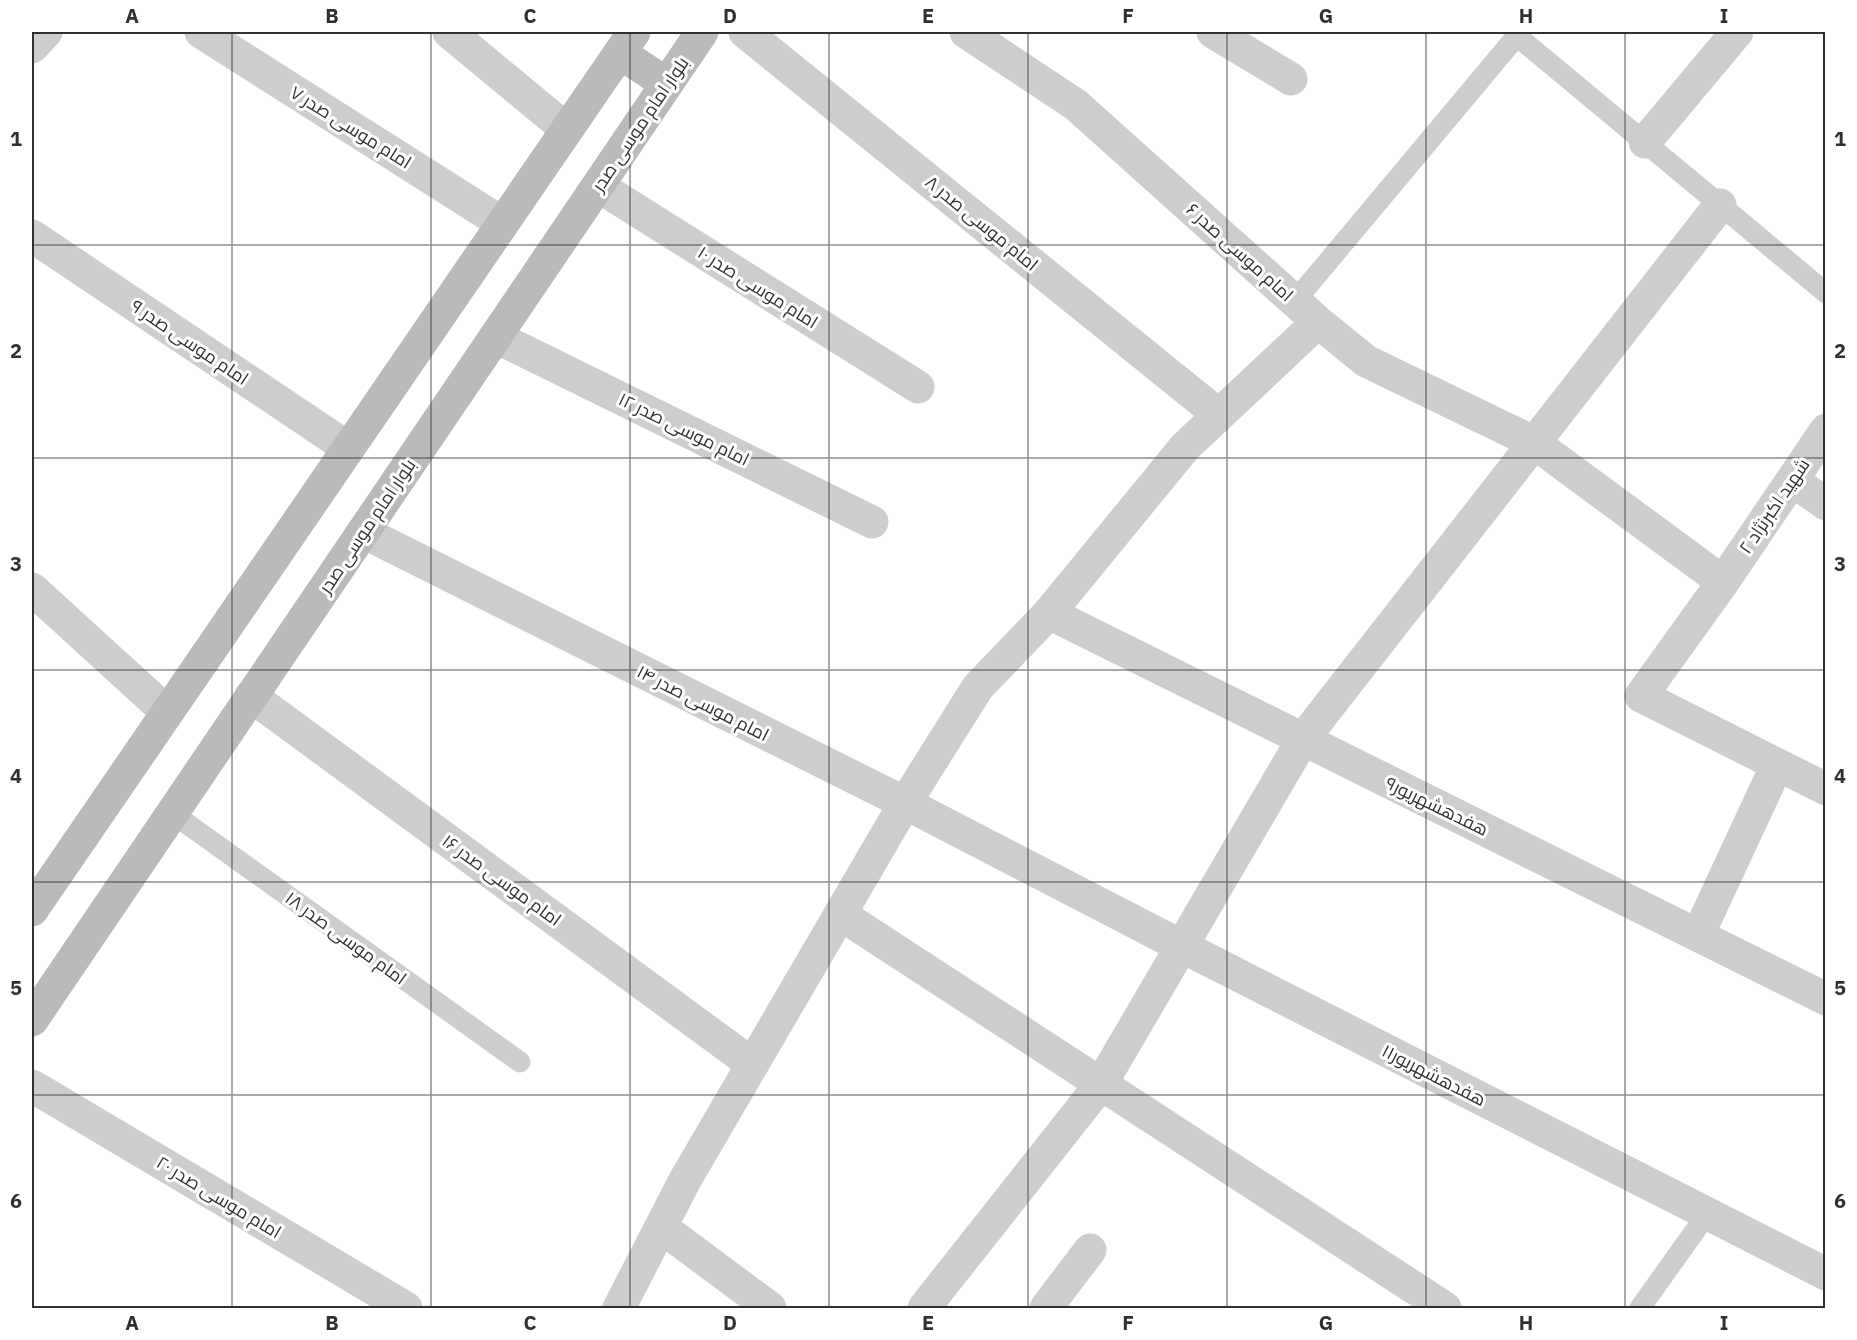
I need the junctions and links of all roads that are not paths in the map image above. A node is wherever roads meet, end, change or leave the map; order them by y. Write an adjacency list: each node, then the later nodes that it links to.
1 (46, 32): 11 (street)
2 (201, 32): 18 (street, امام موسی صدر ۷)
3 (449, 32): 14 (street)
4 (702, 32): 13 (street, بلوار امام موسی صدر)
5 (745, 32): 24 (street, امام موسی صدر ۸)
6 (966, 32): 21 (street, امام موسی صدر ۶)
7 (1213, 32): 12 (street)
8 (1737, 32): 15 (street)
9 (1519, 34): 15 (lane); 21 (lane)
10 (627, 42): 13 (street); 14 (street)
11 (32, 47)
12 (1291, 79)
13 (667, 84): 16 (street, بلوار امام موسی صدر)
14 (566, 129): 18 (street)
15 (1645, 142): 17 (lane)
16 (598, 186): 22 (street, بلوار امام موسی صدر); 23 (street, امام موسی صدر ۱۰)
17 (1720, 205): 20 (lane); 26 (street)
18 (502, 223): 27 (street)
19 (32, 236): 27 (street, امام موسی صدر ۹)
20 (1826, 293)
21 (1306, 312): 24 (street); 26 (street, امام موسی صدر ۶)
22 (496, 337): 30 (street, امام موسی صدر ۱۲); 31 (street, بلوار امام موسی صدر)
23 (918, 387)
24 (1219, 415): 34 (street)
25 (1826, 430): 28 (street, شهید اکبرنژاد ۲)
26 (1533, 442): 32 (street, امام موسی صدر ۶); 37 (street)
27 (348, 448): 36 (street)
28 (1792, 480): 29 (street); 32 (street, شهید اکبرنژاد ۲)
29 (1826, 504)
30 (872, 522)
31 (363, 532): 35 (street, بلوار امام موسی صدر); 40 (street, امام موسی صدر ۱۴)
32 (1723, 582): 38 (street, شهید اکبرنژاد ۲)
33 (32, 589): 36 (street)
34 (1049, 613): 37 (street, هفدهشهریور۹); 40 (street)
35 (251, 696): 41 (street, بلوار امام موسی صدر); 50 (street, امام موسی صدر ۱۶)
36 (167, 712): 43 (street)
37 (1303, 739): 45 (street, هفدهشهریور۹); 46 (street)
38 (1777, 765): 39 (street); 45 (street)
39 (1826, 789)
40 (905, 803): 42 (street, امام موسی صدر ۱۴); 44 (street)
41 (172, 813): 48 (street, بلوار امام موسی صدر); 49 (lane, امام موسی صدر ۱۸)
42 (1043, 875): 46 (street, هفدهشهریور۱۱)
43 (32, 910)
44 (840, 914): 50 (street); 51 (street)
45 (1698, 935): 47 (street, هفدهشهریور۹)
46 (1181, 946): 51 (street); 53 (street, هفدهشهریور۱۱)
47 (1826, 999)
48 (32, 1020)
49 (520, 1062)
50 (752, 1064): 54 (street)
51 (1101, 1084): 60 (street); 62 (street)
52 (32, 1086): 57 (street, امام موسی صدر ۲۰)
53 (1707, 1214): 56 (street, هفدهشهریور۱۱); 63 (lane)
54 (661, 1227): 58 (street); 59 (street)
55 (1090, 1250): 61 (street)
56 (1826, 1274)
57 (405, 1308)
58 (619, 1308)
59 (770, 1308)
60 (924, 1308)
61 (1046, 1308)
62 (1445, 1308)
63 (1640, 1308)

